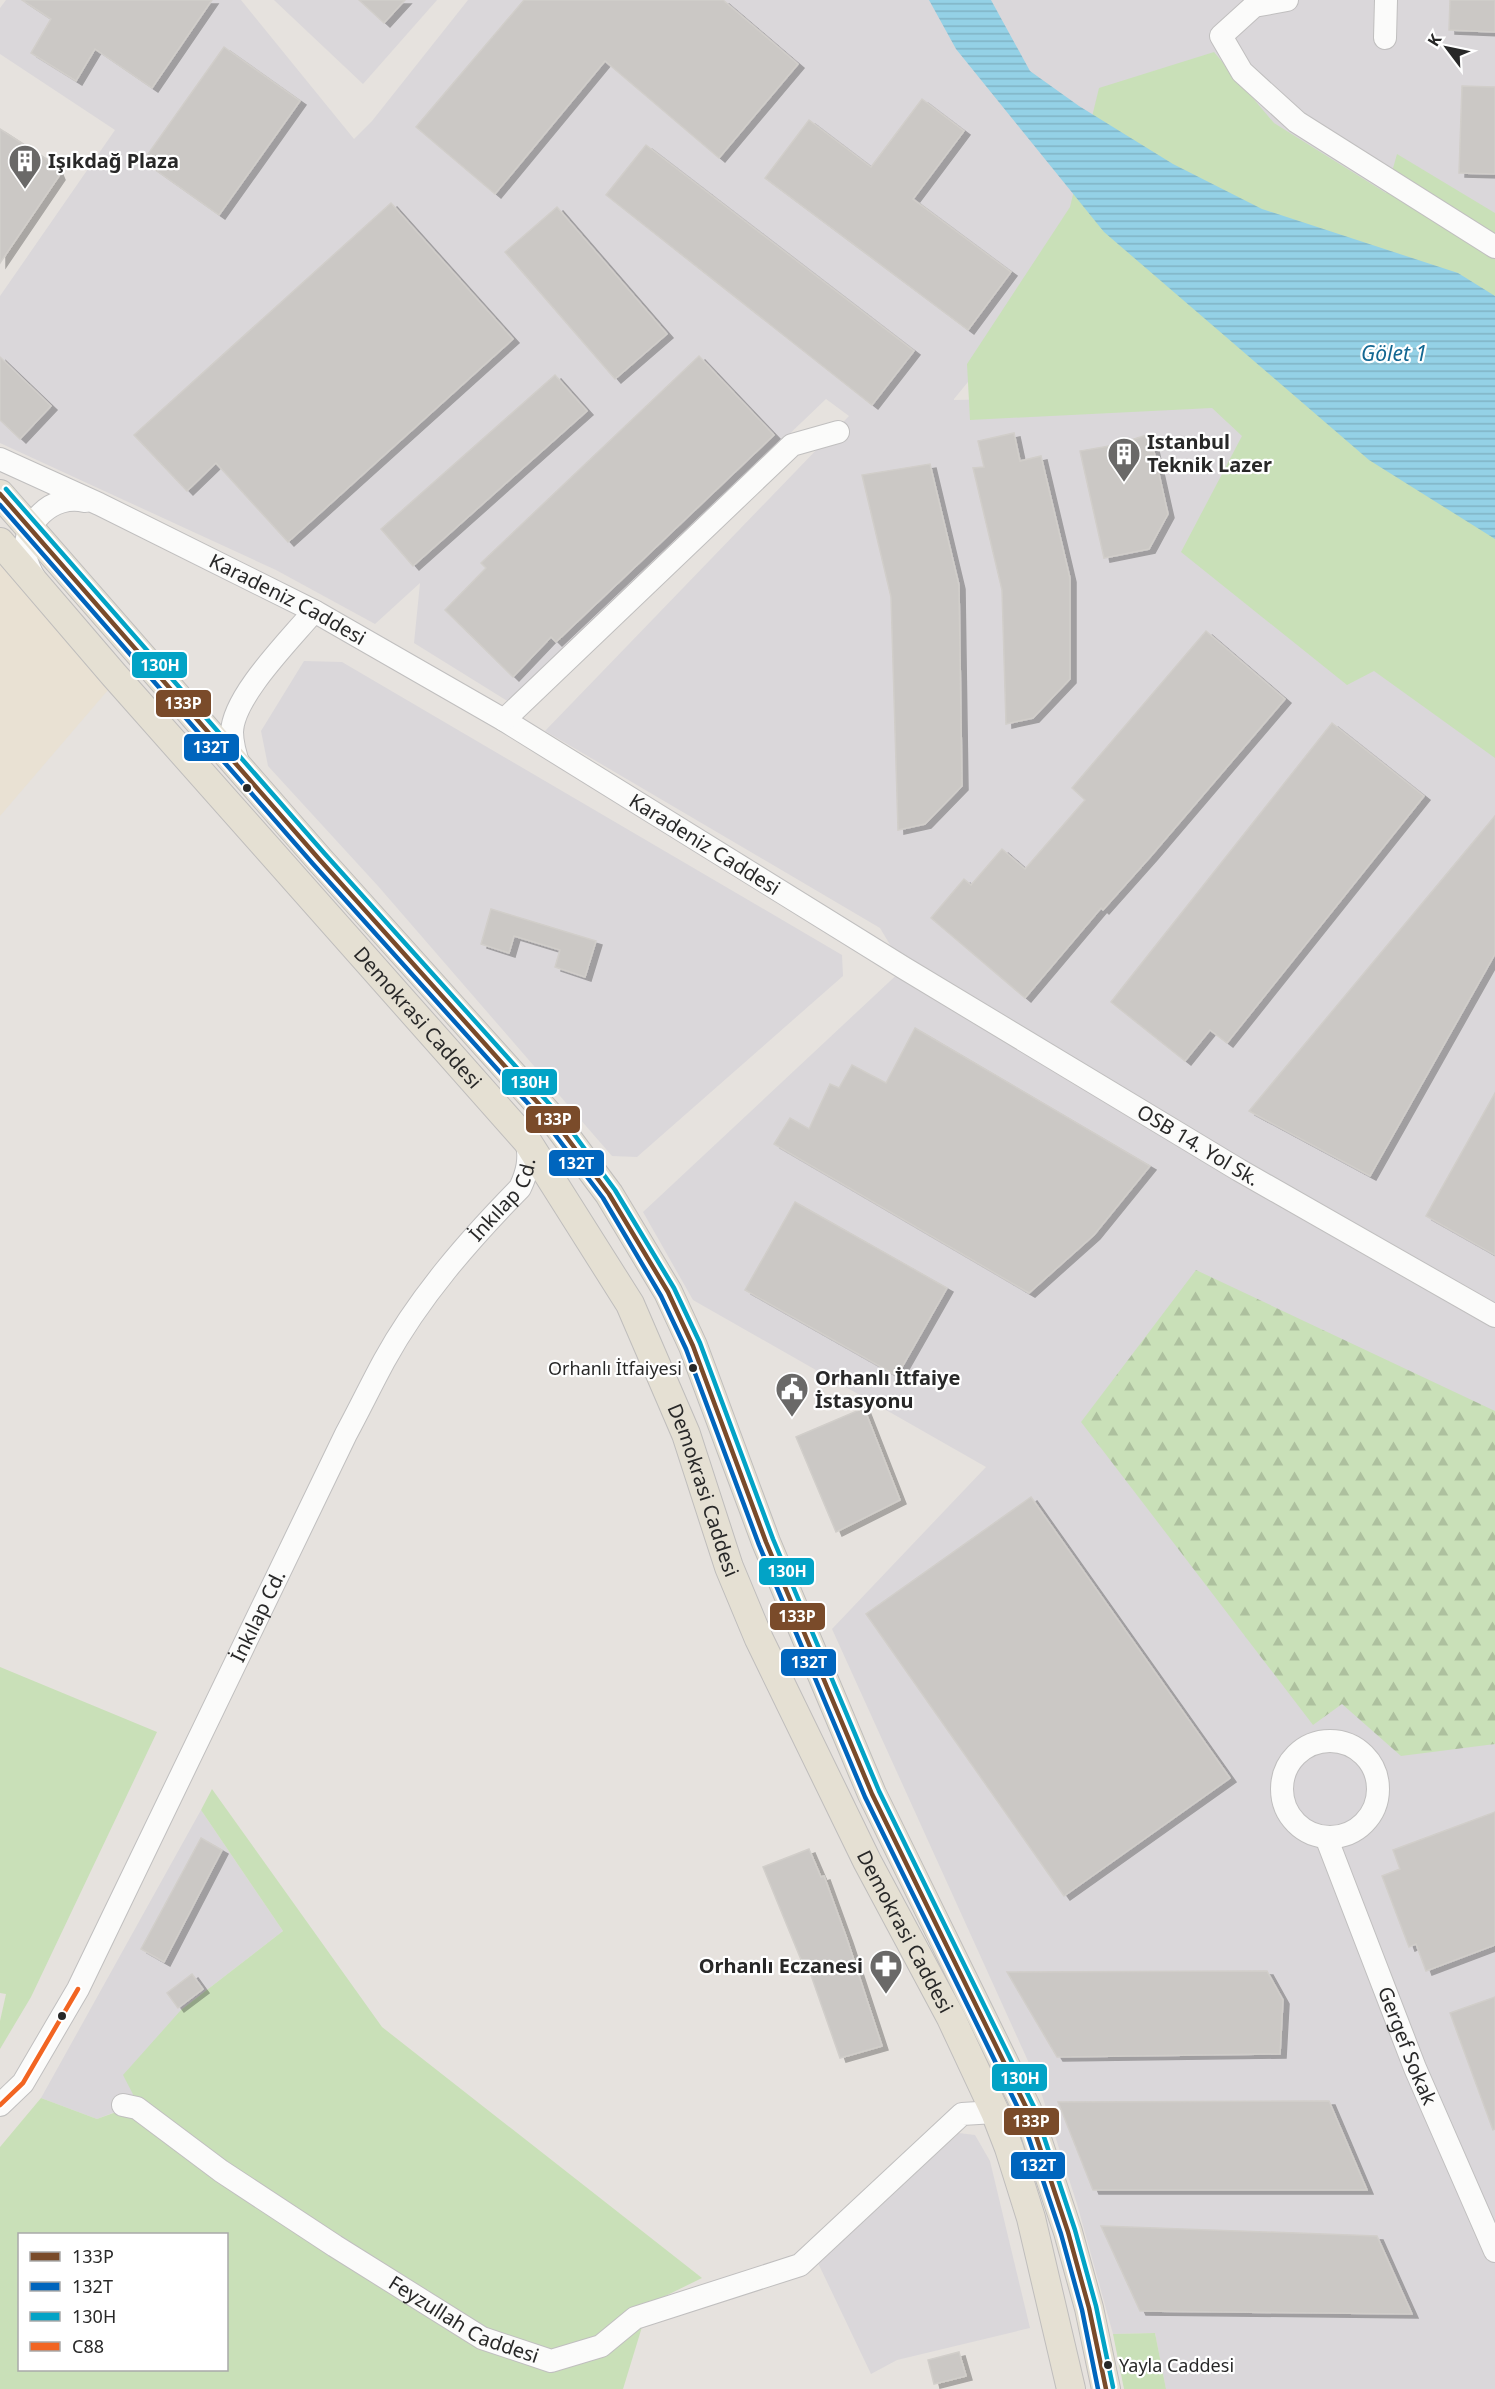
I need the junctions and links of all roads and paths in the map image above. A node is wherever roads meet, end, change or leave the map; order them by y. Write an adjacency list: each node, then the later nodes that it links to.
1 (1287, 0): 4 (street)
2 (1386, 0): 3 (street)
3 (1385, 38)
4 (1495, 247)
5 (838, 432): 13 (street)
6 (0, 459): 8 (street, Karadeniz Caddesi)
7 (0, 494): 9 (main road, Demokrasi Caddesi)
8 (99, 504): 9 (street, Karadeniz Caddesi); 12 (street, Karadeniz Caddesi)
9 (30, 530): 11 (street); 14 (main road, Demokrasi Caddesi)
10 (0, 542): 11 (main road, Demokrasi Caddesi)
11 (39, 585): 16 (main road, Demokrasi Caddesi)
12 (314, 610): 13 (street, Karadeniz Caddesi); 14 (street)
13 (504, 720): 15 (street, Karadeniz Caddesi)
14 (241, 770): 17 (main road, Demokrasi Caddesi)
15 (904, 968): 20 (street, OSB 14. Yol Sk.)
16 (527, 1141): 17 (main road); 18 (street, İnkılap Cd.); 19 (main road, Demokrasi Caddesi)
17 (609, 1194): 21 (main road, Demokrasi Caddesi)
18 (501, 1207): 19 (street); 24 (street, İnkılap Cd.)
19 (573, 1212): 22 (main road, Demokrasi Caddesi)
20 (1495, 1316)
21 (744, 1485): 22 (main road); 29 (main road, Demokrasi Caddesi)
22 (718, 1536): 26 (main road, Demokrasi Caddesi)
23 (1326, 1837): 23 (street); 27 (street, Gergef Sokak)
24 (0, 2105)
25 (123, 2105): 26 (street, Feyzullah Caddesi)
26 (995, 2112): 28 (main road, Demokrasi Caddesi)
27 (1495, 2251)
28 (1071, 2389)
29 (1106, 2389)

